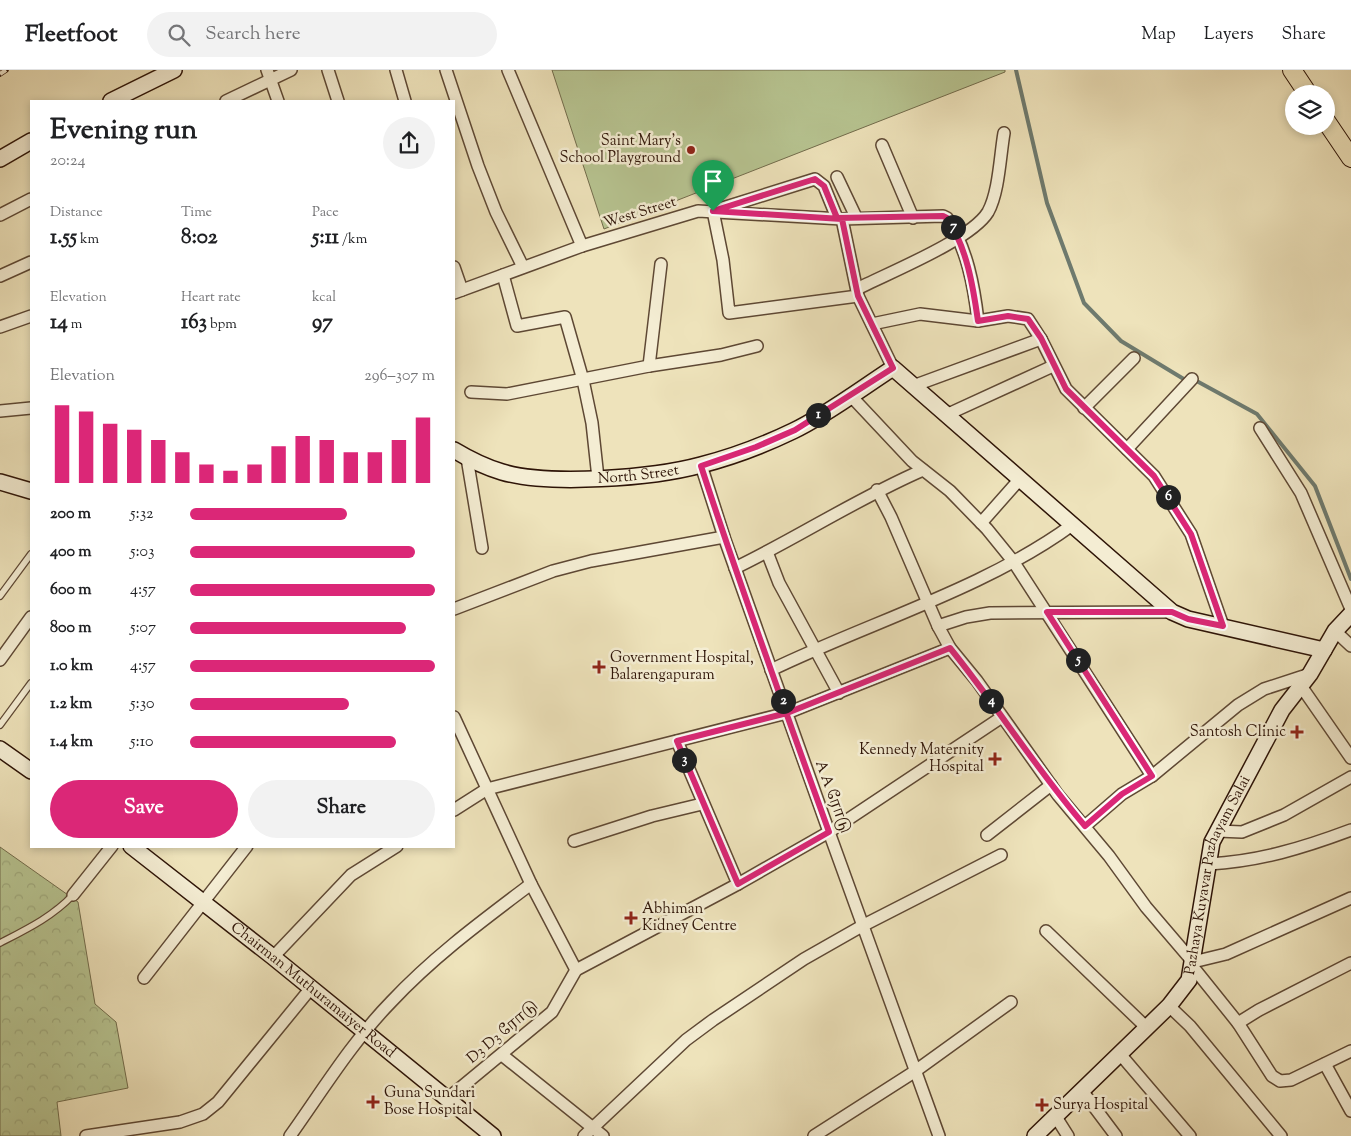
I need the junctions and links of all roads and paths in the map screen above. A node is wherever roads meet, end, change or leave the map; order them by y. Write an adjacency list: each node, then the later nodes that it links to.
1 (174, 70): 10 (street)
2 (291, 70): 8 (street)
3 (328, 70): 13 (street)
4 (396, 70): 14 (street)
5 (446, 70): 32 (street)
6 (508, 70): 29 (street)
7 (1292, 70): 9 (main road)
8 (269, 75): 11 (street); 12 (street)
9 (1302, 85)
10 (113, 100)
11 (230, 100)
12 (278, 100)
13 (338, 100)
14 (405, 100)
15 (1004, 133): 28 (street)
16 (1335, 134): 19 (main road)
17 (30, 142): 20 (street)
18 (882, 145): 26 (street)
19 (1351, 158)
20 (0, 159)
21 (837, 177): 25 (street)
22 (30, 200): 24 (street)
23 (713, 211): 27 (street, West Street); 27 (street); 29 (street, West Street); 37 (street)
24 (0, 216)
25 (856, 217): 26 (street, West Street); 27 (street, West Street)
26 (913, 218): 28 (street, West Street)
27 (840, 219): 37 (street)
28 (958, 238): 37 (street); 39 (street)
29 (582, 246): 32 (street, West Street)
30 (30, 262): 35 (street)
31 (661, 264): 45 (street)
32 (523, 267): 34 (street, West Street)
33 (455, 273): 36 (street)
34 (503, 275): 36 (street, West Street); 49 (street)
35 (0, 276)
36 (458, 291)
37 (857, 293): 40 (street)
38 (30, 316): 41 (street)
39 (978, 321): 40 (street); 42 (street)
40 (872, 324): 47 (street)
41 (0, 327)
42 (1041, 338): 46 (street); 50 (street)
43 (757, 346): 45 (street)
44 (1134, 358): 54 (street)
45 (649, 366): 49 (street)
46 (1053, 366): 54 (street); 56 (street)
47 (893, 368): 50 (street); 52 (street, North Street)
48 (1192, 379): 58 (street)
49 (583, 380): 51 (street); 63 (street)
50 (913, 386): 56 (street)
51 (471, 392)
52 (850, 395): 61 (street, North Street); 62 (street)
53 (30, 408): 55 (street)
54 (1084, 408): 58 (street)
55 (0, 411)
56 (946, 415): 64 (street)
57 (1260, 428): 79 (street)
58 (1127, 449): 85 (street)
59 (455, 451): 60 (street, North Street)
60 (467, 458): 63 (street, North Street); 71 (street)
61 (701, 466): 63 (street, North Street); 70 (street, A A ரோடு)
62 (923, 470): 66 (street); 68 (street)
63 (598, 478)
64 (1020, 480): 68 (street); 69 (street)
65 (0, 482): 67 (street)
66 (877, 490): 72 (street); 77 (street)
67 (30, 491)
68 (981, 523): 74 (street)
69 (1072, 524): 74 (street); 81 (street)
70 (724, 537): 75 (street, A A ரோடு); 78 (street)
71 (482, 548)
72 (766, 552): 75 (street); 89 (street)
73 (30, 555): 76 (lane)
74 (1013, 562): 77 (street); 80 (street)
75 (735, 568): 92 (street, A A ரோடு)
76 (0, 596)
77 (928, 601): 84 (street); 89 (street)
78 (455, 609)
79 (1351, 609)
80 (1047, 612): 81 (street); 84 (street); 104 (street)
81 (1172, 612): 85 (street)
82 (1351, 614): 86 (street, Pazhaya Kuyavar Pazhayam Salai)
83 (30, 618): 91 (street)
84 (938, 626): 88 (street)
85 (1223, 626): 90 (street)
86 (1335, 631): 87 (street); 90 (street, Pazhaya Kuyavar Pazhayam Salai)
87 (1351, 646)
88 (950, 648): 95 (street); 97 (street)
89 (815, 649): 92 (street); 95 (street)
90 (1324, 650): 93 (street, Pazhaya Kuyavar Pazhayam Salai)
91 (0, 660)
92 (771, 670): 96 (street, A A ரோடு)
93 (1306, 680): 102 (street); 104 (street); 112 (street, Pazhaya Kuyavar Pazhayam Salai)
94 (30, 684): 99 (lane)
95 (839, 693): 96 (street)
96 (787, 713): 100 (street); 113 (street, A A ரோடு)
97 (1002, 717): 106 (street); 113 (street)
98 (455, 719): 107 (street)
99 (0, 725)
100 (677, 741): 107 (street); 108 (street)
101 (0, 749): 103 (street)
102 (1351, 758)
103 (30, 769)
104 (1152, 776): 110 (street)
105 (1351, 777): 112 (street)
106 (1051, 786): 110 (street); 114 (street)
107 (487, 789): 109 (street); 122 (street)
108 (702, 804): 115 (street); 123 (street)
109 (455, 809)
110 (1085, 826): 132 (street)
111 (1351, 830): 121 (street)
112 (1218, 831): 121 (street, Pazhaya Kuyavar Pazhayam Salai)
113 (829, 832): 123 (street); 127 (street, A A ரோடு)
114 (987, 835)
115 (574, 841)
116 (110, 848): 124 (street)
117 (134, 848): 126 (street, Chairman Muthuramaiyer Road)
118 (245, 848): 126 (street)
119 (394, 848): 130 (street)
120 (1001, 856): 127 (street)
121 (1209, 864): 132 (street, Pazhaya Kuyavar Pazhayam Salai)
122 (531, 884): 133 (street); 140 (street)
123 (738, 884): 133 (street)
124 (73, 894): 129 (lane)
125 (1351, 898): 132 (street)
126 (203, 902): 130 (street, Chairman Muthuramaiyer Road); 134 (street)
127 (862, 926): 145 (street, A A ரோடு); 150 (street)
128 (1046, 931): 139 (street)
129 (0, 943)
130 (273, 957): 135 (street, Chairman Muthuramaiyer Road)
131 (1351, 963): 138 (street)
132 (1193, 964): 137 (street, Pazhaya Kuyavar Pazhayam Salai); 138 (street)
133 (576, 970): 143 (street, D3 D3 ரோடு)
134 (144, 978)
135 (311, 988): 140 (street, Chairman Muthuramaiyer Road); 151 (street)
136 (1011, 1002): 145 (street)
137 (1169, 1006): 139 (street, Pazhaya Kuyavar Pazhayam Salai); 161 (street)
138 (1238, 1023): 144 (street)
139 (1147, 1028): 142 (street, Pazhaya Kuyavar Pazhayam Salai)
140 (364, 1032): 147 (street, Chairman Muthuramaiyer Road); 152 (street)
141 (1351, 1051): 144 (street)
142 (1120, 1054): 146 (street, Pazhaya Kuyavar Pazhayam Salai); 160 (street)
143 (502, 1055): 147 (street, D3 D3 ரோடு); 150 (street)
144 (1325, 1064): 148 (street)
145 (914, 1072): 155 (street); 156 (street, A A ரோடு)
146 (1082, 1092): 149 (street, Pazhaya Kuyavar Pazhayam Salai); 159 (street)
147 (447, 1099): 153 (street, Chairman Muthuramaiyer Road)
148 (1351, 1111)
149 (1056, 1117): 157 (street, Pazhaya Kuyavar Pazhayam Salai); 158 (street)
150 (589, 1132): 154 (street)
151 (86, 1136)
152 (290, 1136)
153 (493, 1136)
154 (603, 1136)
155 (814, 1136)
156 (939, 1136)
157 (1035, 1136)
158 (1068, 1136)
159 (1116, 1136)
160 (1190, 1136)
161 (1281, 1136)

